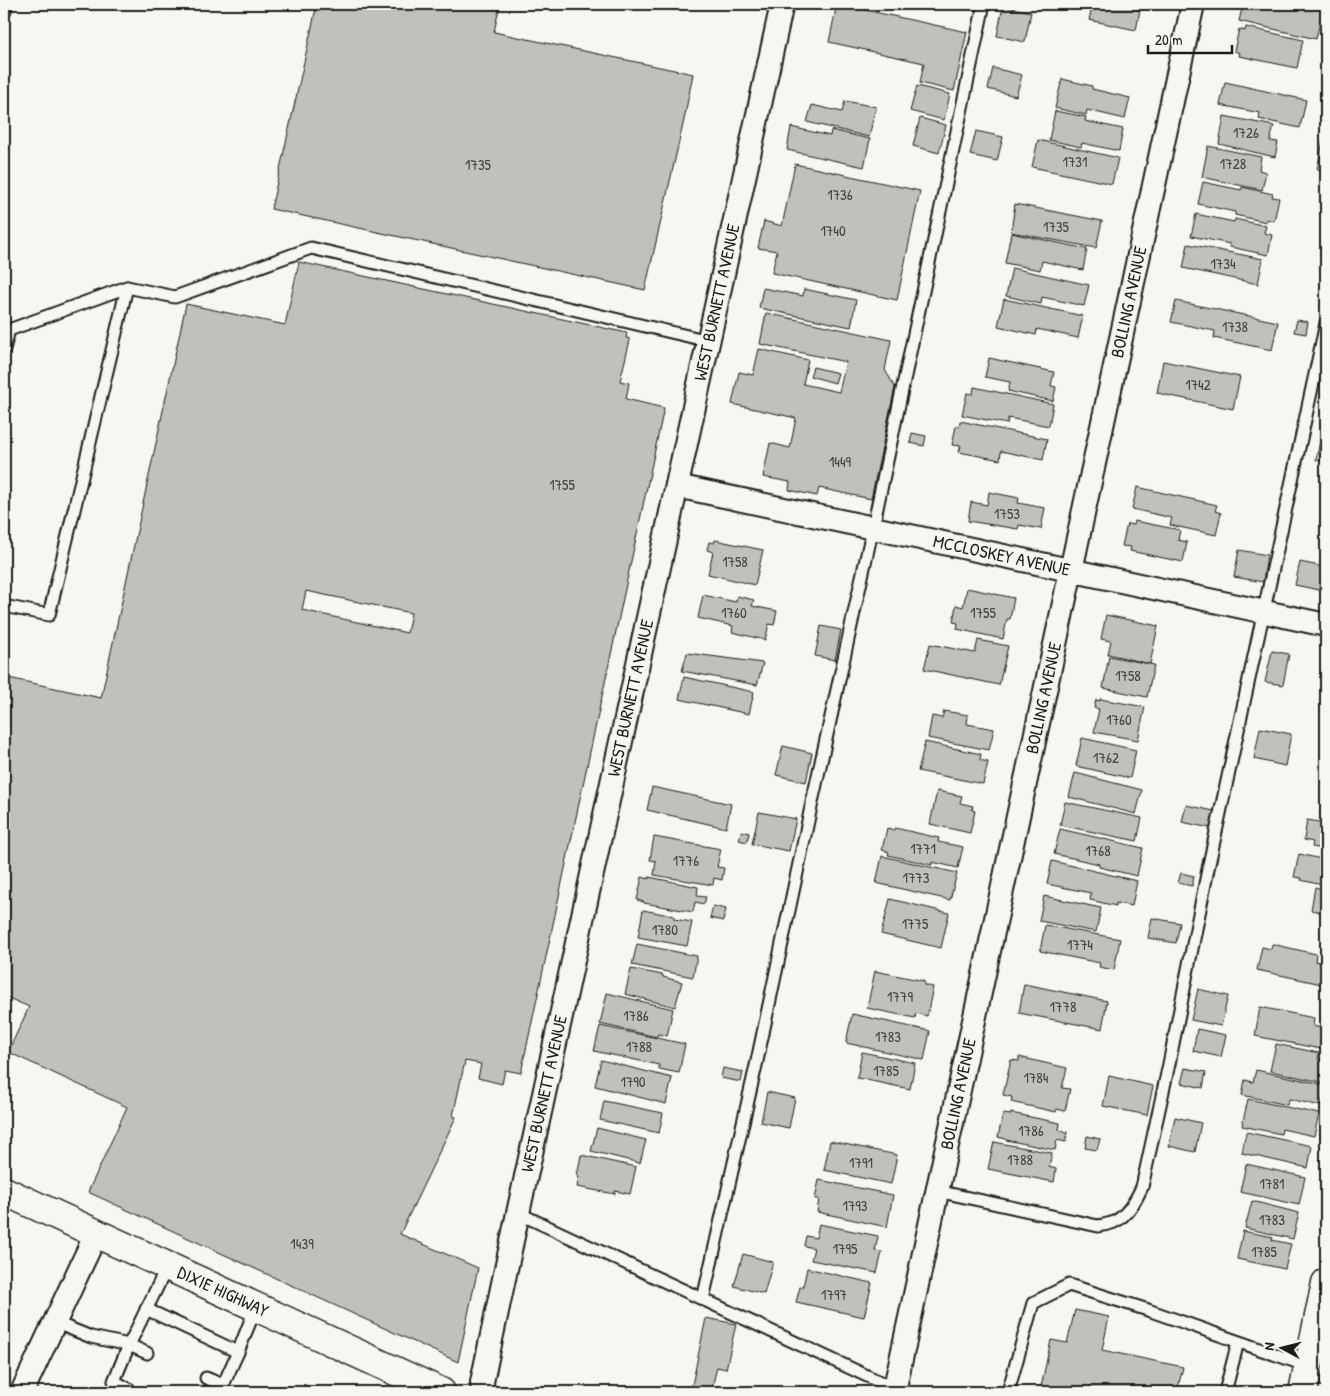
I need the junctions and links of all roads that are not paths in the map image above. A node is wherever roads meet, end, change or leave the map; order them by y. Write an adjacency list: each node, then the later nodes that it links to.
1 (782, 4): 6 (street, WEST BURNETT AVENUE)
2 (984, 4): 9 (lane)
3 (1193, 4): 10 (street, BOLLING AVENUE)
4 (127, 287): 6 (lane); 7 (lane); 11 (lane)
5 (1326, 323): 12 (lane)
6 (709, 341): 8 (street, WEST BURNETT AVENUE)
7 (4, 348)
8 (677, 486): 9 (street, MCCLOSKEY AVENUE); 16 (street, WEST BURNETT AVENUE)
9 (873, 527): 10 (street, MCCLOSKEY AVENUE); 20 (lane)
10 (1071, 570): 12 (street, MCCLOSKEY AVENUE); 15 (street, BOLLING AVENUE)
11 (4, 606)
12 (1264, 612): 13 (street, MCCLOSKEY AVENUE); 15 (lane)
13 (1326, 625)
14 (4, 1191): 17 (street, DIXIE HIGHWAY)
15 (937, 1191): 32 (street, BOLLING AVENUE)
16 (518, 1213): 20 (lane); 35 (street, WEST BURNETT AVENUE)
17 (96, 1234): 18 (street, DIXIE HIGHWAY); 23 (street)
18 (167, 1266): 21 (street, DIXIE HIGHWAY); 22 (lane)
19 (1326, 1283): 28 (street)
20 (703, 1299): 32 (lane)
21 (256, 1307): 26 (lane); 34 (street, DIXIE HIGHWAY)
22 (146, 1309): 25 (lane); 26 (lane)
23 (54, 1322): 25 (lane); 33 (street)
24 (1238, 1342): 28 (lane); 36 (lane); 37 (lane)
25 (129, 1345): 27 (lane); 30 (lane)
26 (238, 1352): 31 (lane)
27 (147, 1353)
28 (1308, 1366): 38 (street)
29 (206, 1378): 31 (lane)
30 (129, 1389)
31 (222, 1389)
32 (894, 1391)
33 (22, 1392)
34 (442, 1392)
35 (483, 1392)
36 (1008, 1392)
37 (1225, 1392)
38 (1302, 1392)

